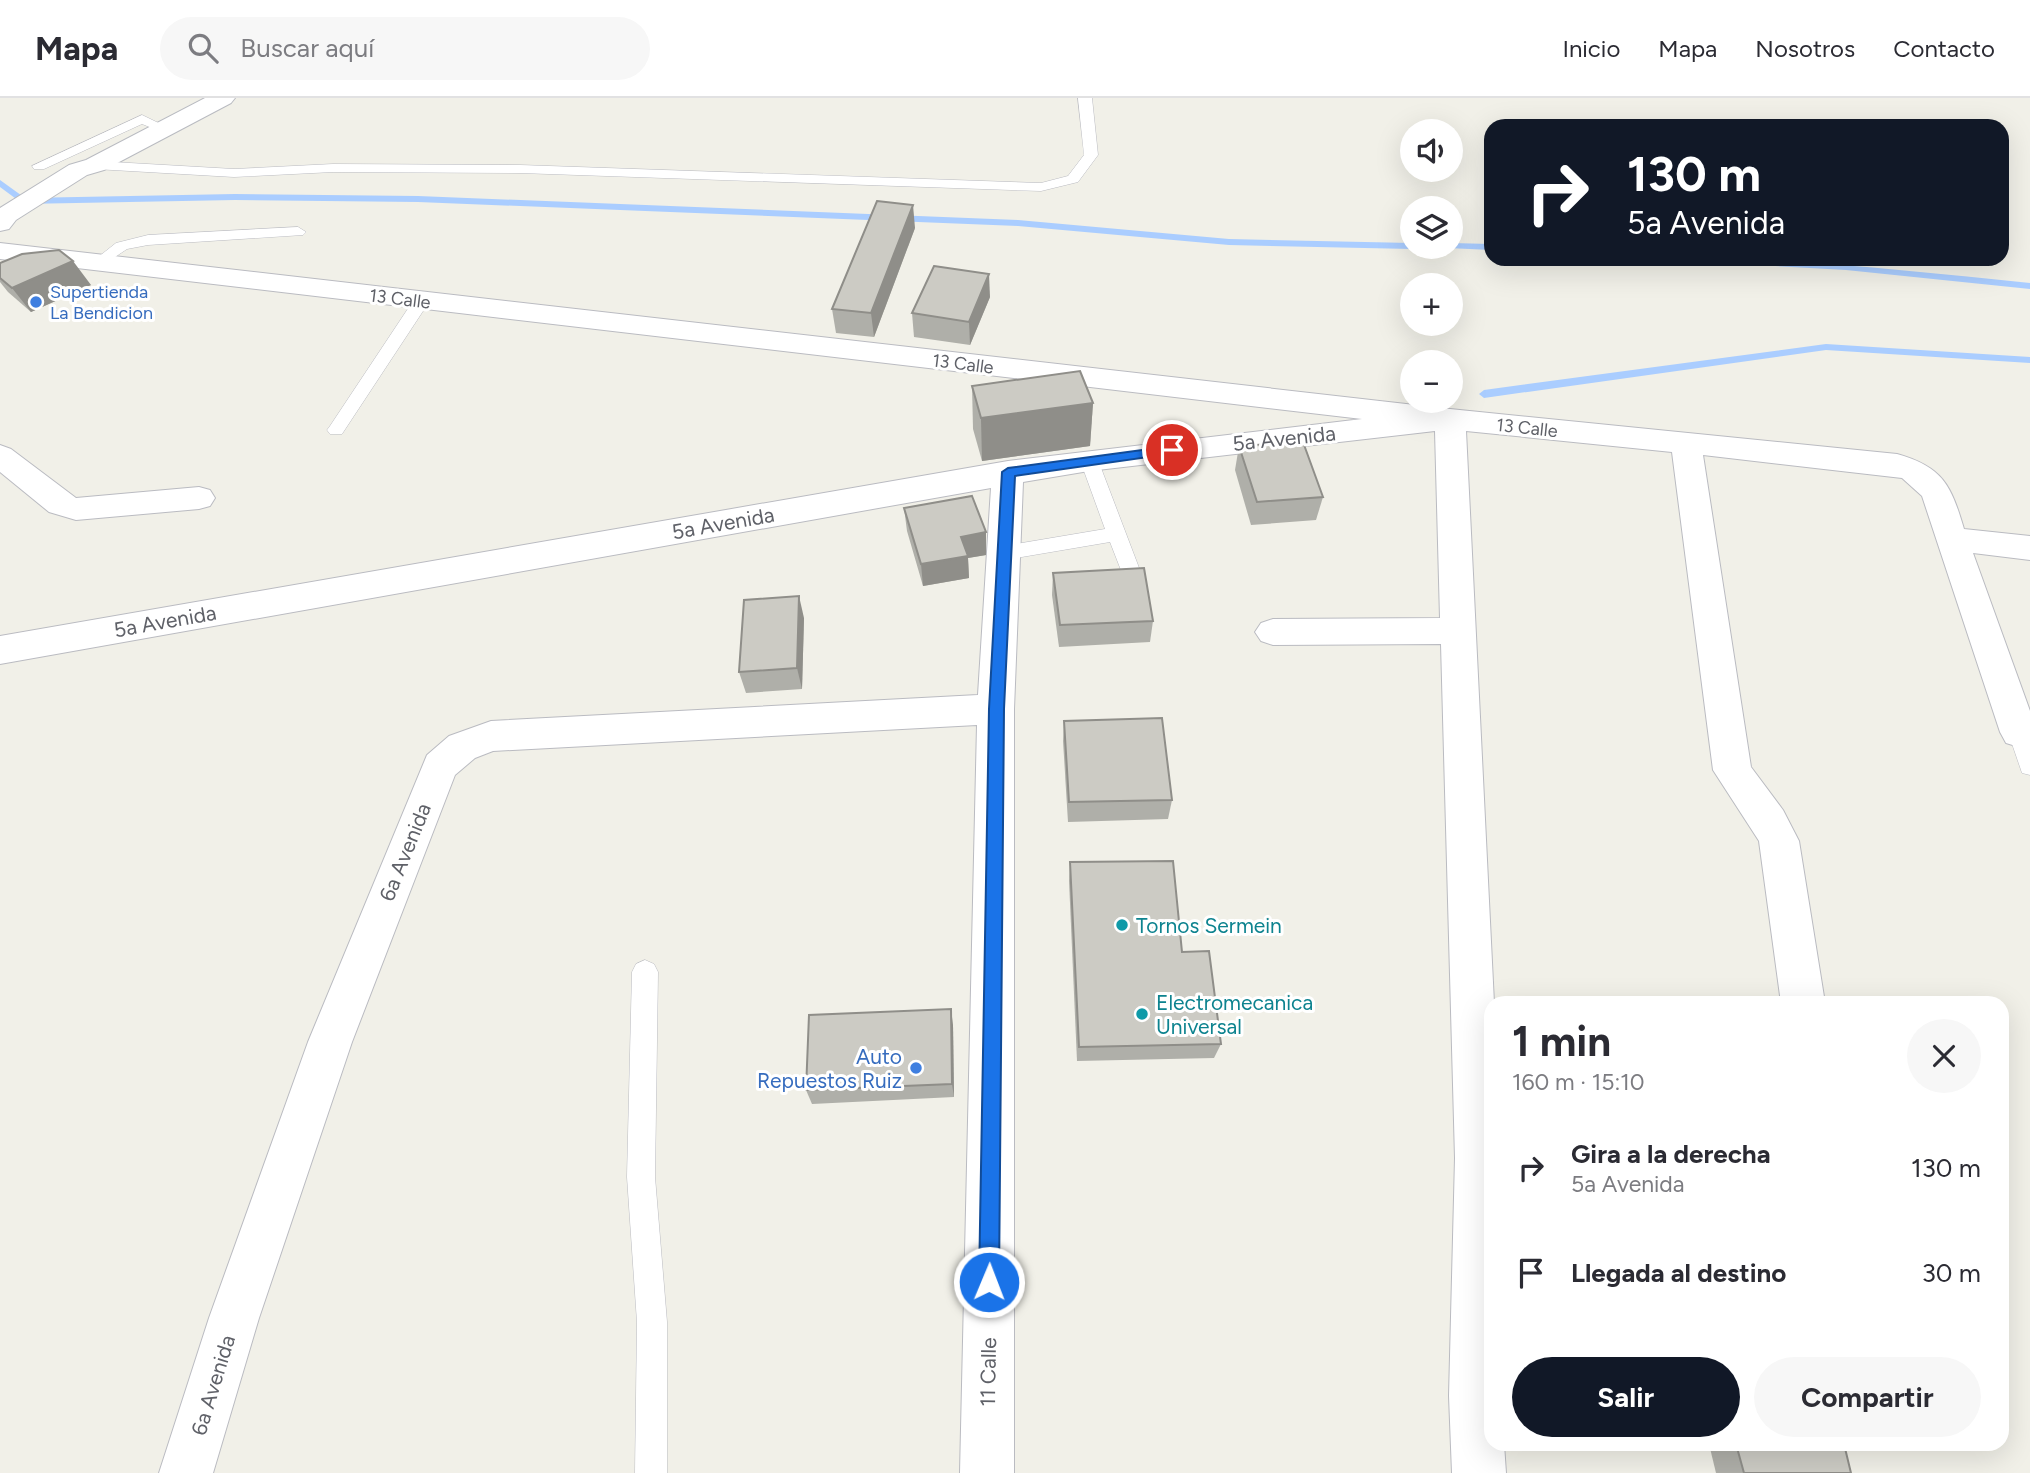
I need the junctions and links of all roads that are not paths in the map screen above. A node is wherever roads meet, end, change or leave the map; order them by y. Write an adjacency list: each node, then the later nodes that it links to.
1 (223, 98): 3 (street)
2 (1085, 98): 5 (lane)
3 (162, 128): 4 (lane); 5 (street)
4 (39, 166)
5 (85, 171): 6 (street)
6 (6, 220)
7 (298, 232): 9 (lane)
8 (0, 251): 9 (street, 13 Calle)
9 (100, 262): 10 (street, 13 Calle)
10 (421, 302): 11 (street, 13 Calle); 12 (lane)
11 (1450, 419): 13 (street, 13 Calle); 15 (street, 5a Avenida); 23 (street)
12 (336, 430)
13 (1686, 444): 19 (street, 13 Calle); 30 (street)
14 (0, 456): 17 (street)
15 (1088, 460): 16 (street, 5a Avenida); 18 (lane)
16 (1008, 472): 21 (street, 11 Calle); 25 (street, 5a Avenida)
17 (199, 498)
18 (1116, 534): 21 (lane); 22 (lane)
19 (1951, 539): 20 (street); 27 (street)
20 (2030, 548)
21 (1004, 553): 26 (street, 11 Calle)
22 (1131, 573)
23 (1457, 631): 24 (street); 34 (street)
24 (1273, 632)
25 (0, 650)
26 (996, 709): 31 (street, 6a Avenida); 33 (street, 11 Calle)
27 (2019, 732): 28 (lane)
28 (2030, 766)
29 (645, 972): 32 (lane)
30 (1802, 996)
31 (186, 1473)
32 (651, 1473)
33 (987, 1473)
34 (1479, 1473)

